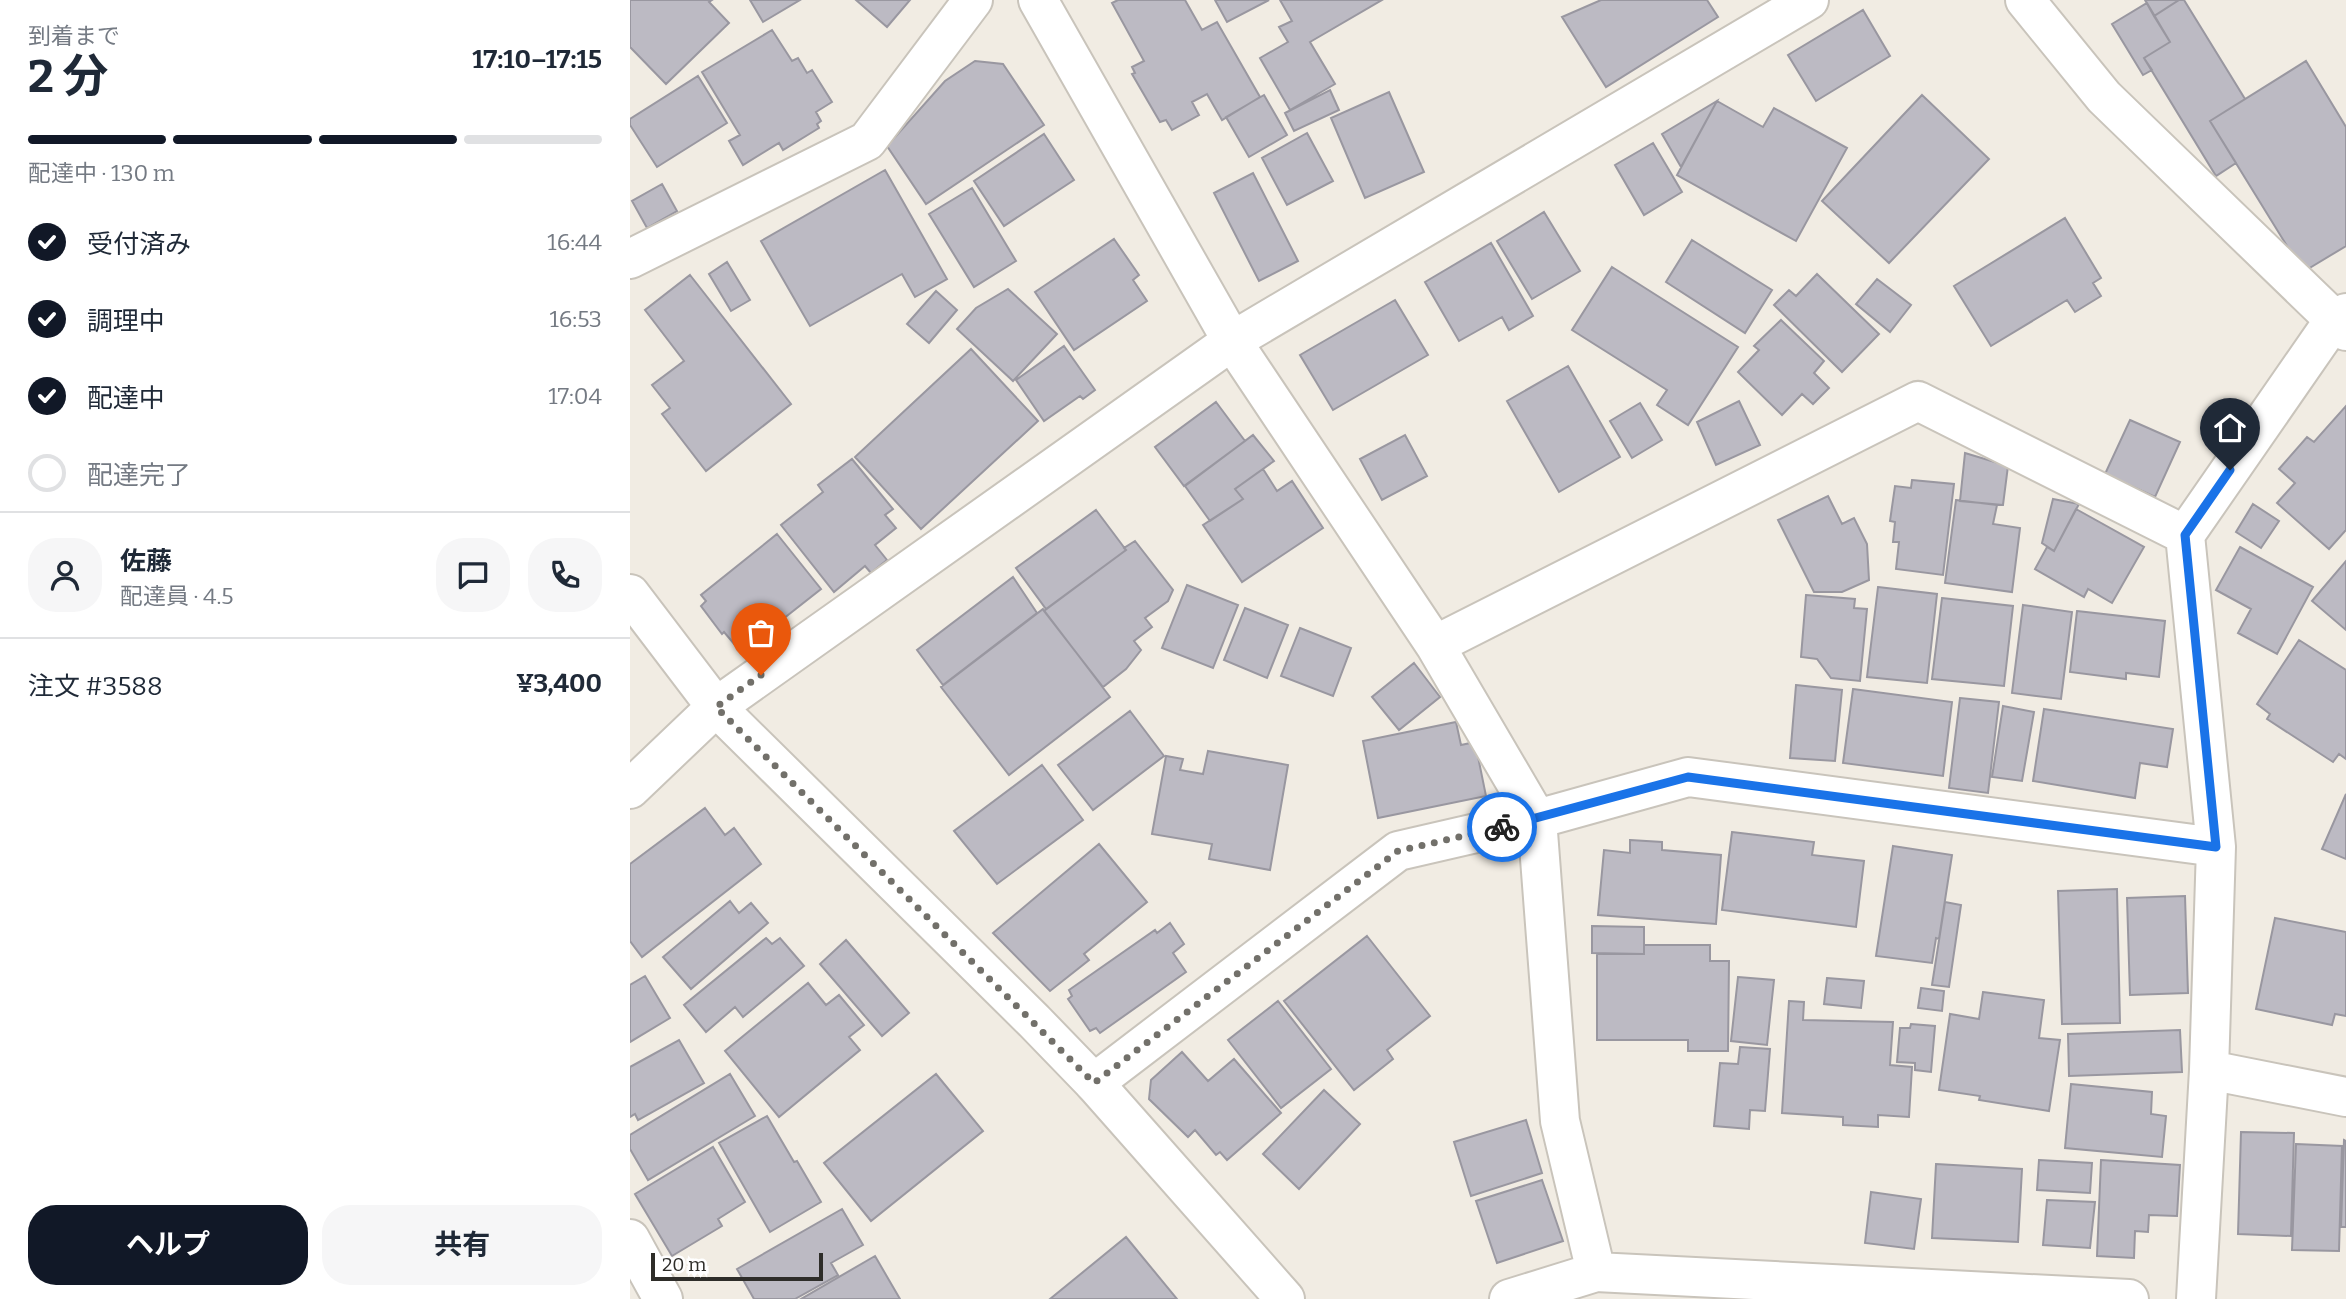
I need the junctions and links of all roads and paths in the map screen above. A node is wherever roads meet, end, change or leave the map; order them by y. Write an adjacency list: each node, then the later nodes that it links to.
1 (974, 0): 5 (street)
2 (1038, 0): 7 (street)
3 (1809, 0): 7 (street)
4 (2025, 0): 6 (street)
5 (630, 259)
6 (2342, 321): 8 (street)
7 (1232, 341): 10 (street); 11 (street)
8 (2185, 535): 10 (street); 14 (street)
9 (630, 594): 11 (street)
10 (1435, 645): 13 (street)
11 (716, 707): 12 (street); 16 (street)
12 (630, 789)
13 (1537, 819): 14 (street); 16 (street); 19 (street)
14 (2216, 847): 15 (street)
15 (2209, 1070): 17 (street); 24 (street)
16 (1094, 1083): 21 (street)
17 (2346, 1097)
18 (630, 1239): 20 (street)
19 (1596, 1272): 22 (street); 23 (street)
20 (663, 1299)
21 (1284, 1299)
22 (1509, 1299)
23 (2129, 1299)
24 (2196, 1299)

